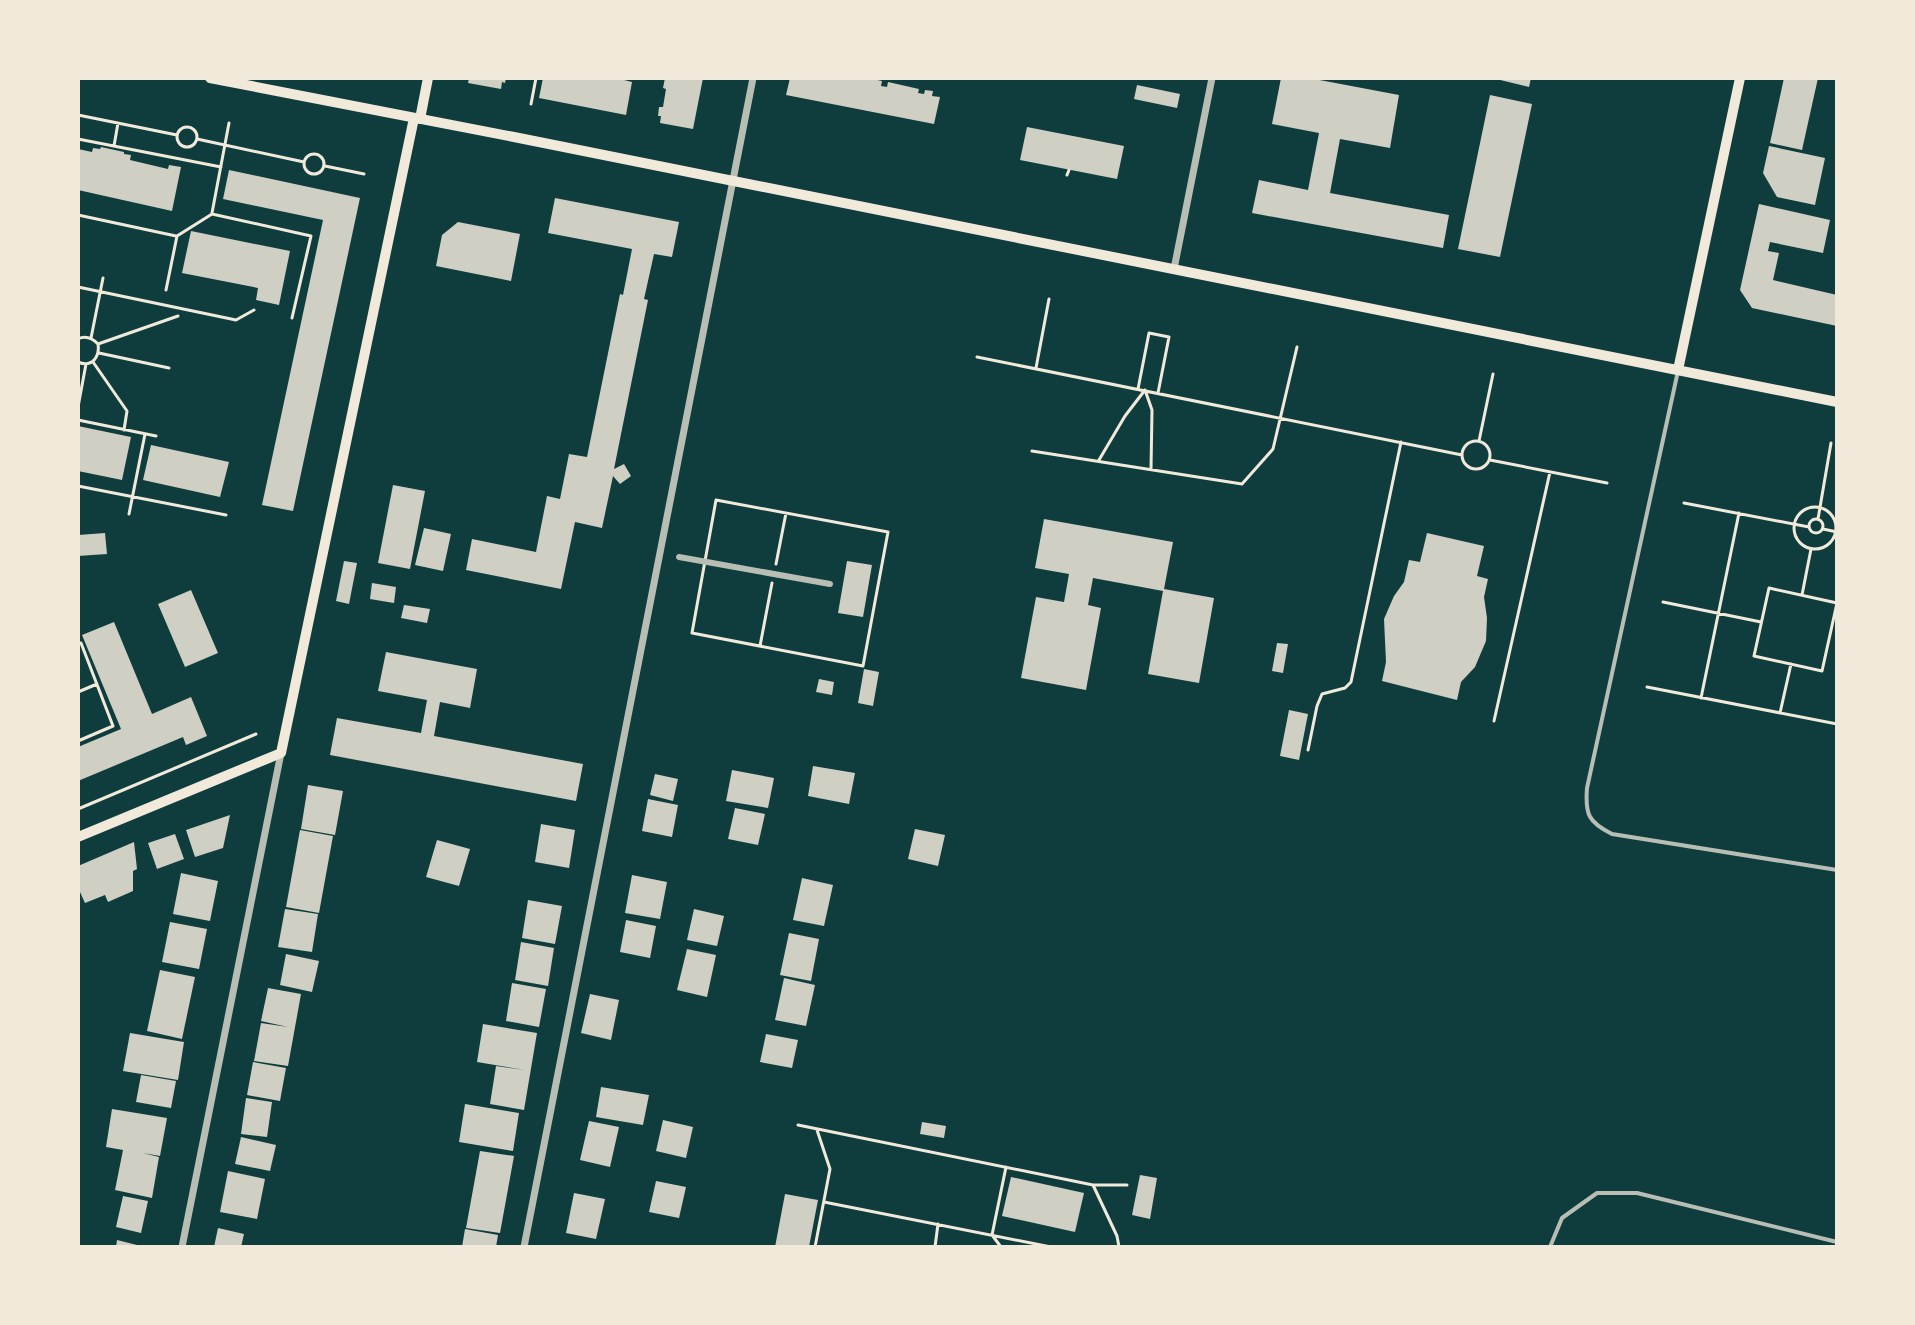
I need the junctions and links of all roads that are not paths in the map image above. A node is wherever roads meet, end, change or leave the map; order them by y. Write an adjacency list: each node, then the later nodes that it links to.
1 (210, 78): 6 (main road)
2 (428, 78): 6 (main road)
3 (753, 78): 7 (street)
4 (1212, 78): 8 (street)
5 (1740, 78): 9 (main road)
6 (417, 119): 7 (main road); 13 (main road)
7 (733, 181): 8 (main road); 18 (street)
8 (1174, 269): 9 (main road)
9 (1678, 370): 10 (main road); 15 (lane)
10 (1837, 402)
11 (679, 557): 12 (street)
12 (830, 584)
13 (281, 753): 14 (main road); 17 (street)
14 (78, 837)
15 (1837, 870)
16 (1837, 1242): 19 (lane)
17 (182, 1247)
18 (524, 1247)
19 (1550, 1247)

